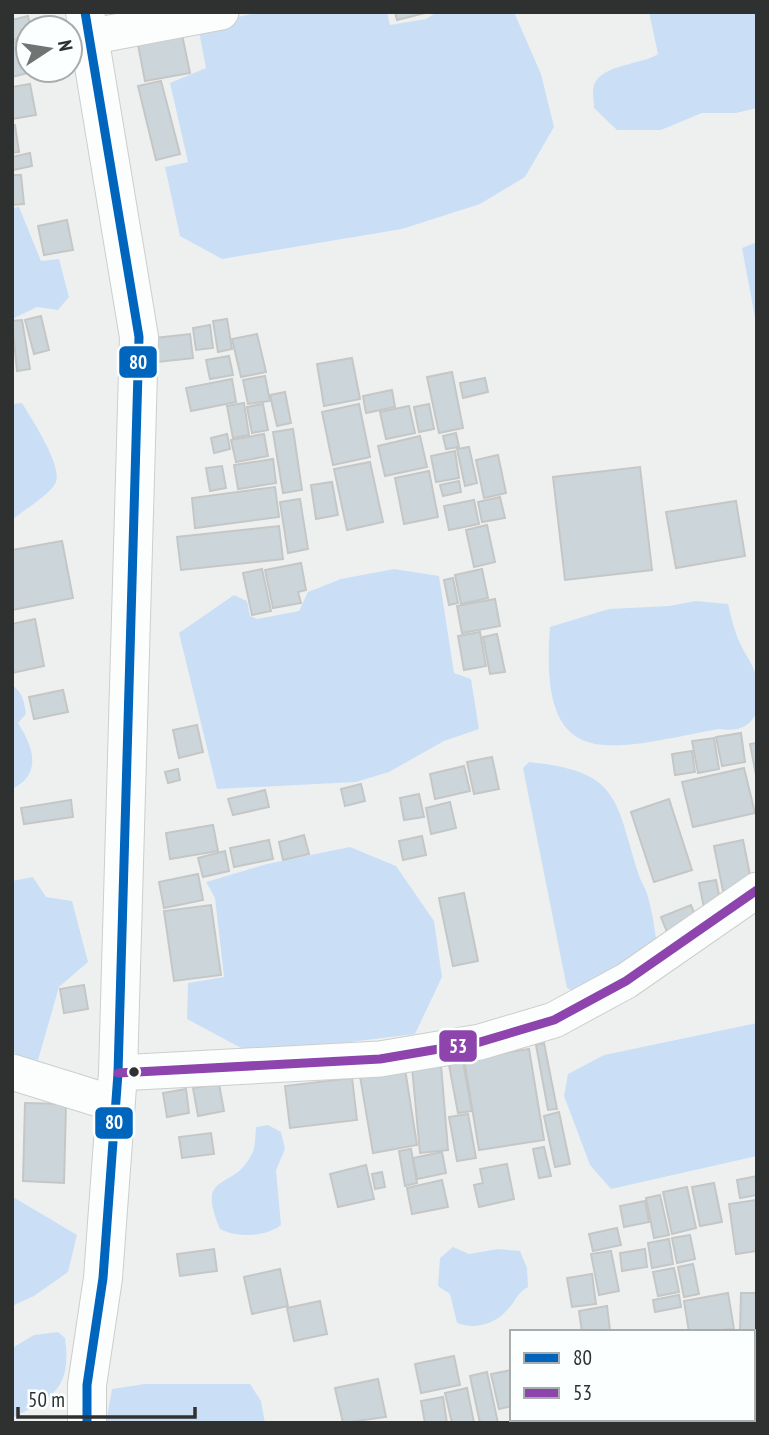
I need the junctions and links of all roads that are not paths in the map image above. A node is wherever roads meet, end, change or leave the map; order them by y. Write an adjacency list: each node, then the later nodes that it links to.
1 (221, 12): 2 (street)
2 (87, 25): 5 (highway)
3 (757, 890): 5 (street)
4 (12, 1072): 5 (street)
5 (116, 1089): 6 (highway)
6 (87, 1423)

